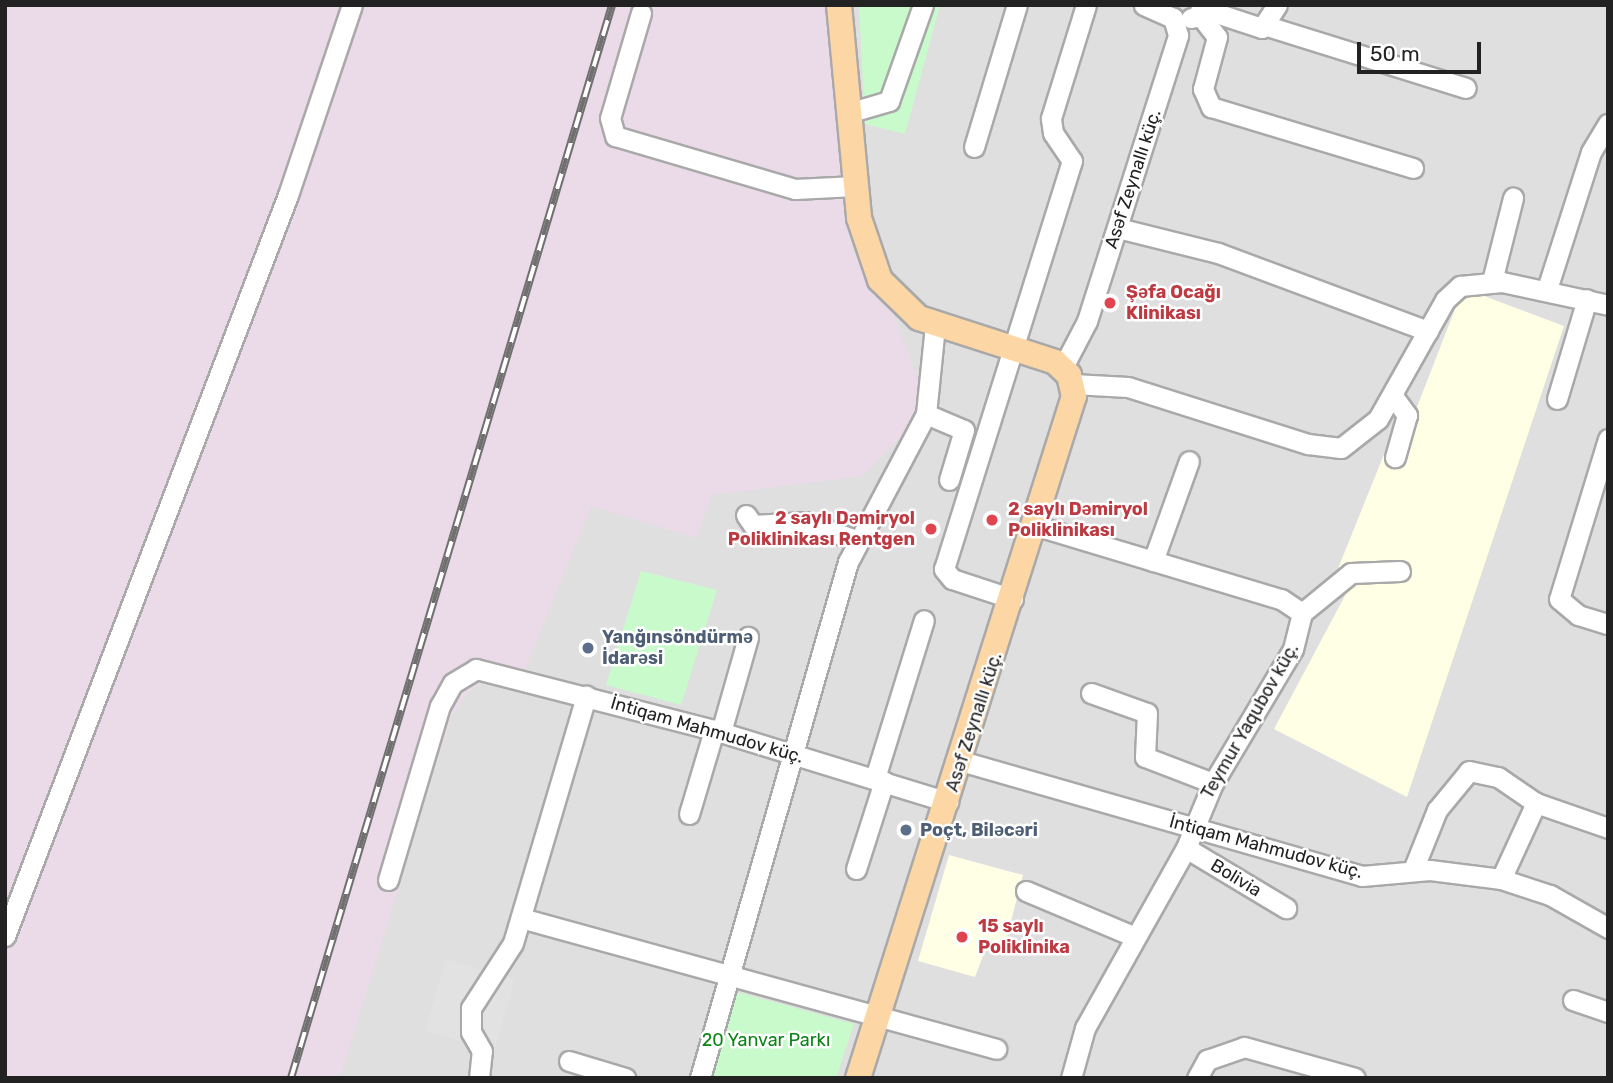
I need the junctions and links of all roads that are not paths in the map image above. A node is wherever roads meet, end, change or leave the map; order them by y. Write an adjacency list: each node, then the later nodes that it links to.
1 (352, 5): 66 (street)
2 (839, 5): 13 (main road)
3 (923, 5): 13 (street)
4 (1017, 5): 15 (street)
5 (1086, 5): 26 (street)
6 (1144, 5): 10 (street)
7 (1277, 5): 11 (street)
8 (1200, 10): 10 (street); 11 (street); 16 (street)
9 (641, 13): 17 (street)
10 (1177, 26): 19 (street, Asəf Zeynallı küç.)
11 (1267, 26): 12 (street)
12 (1466, 88)
13 (848, 113): 17 (main road)
14 (1608, 124): 21 (street)
15 (974, 147)
16 (1413, 168)
17 (855, 186): 24 (main road)
18 (1513, 198): 20 (street)
19 (1118, 228): 25 (street); 27 (street, Asəf Zeynallı küç.)
20 (1492, 281): 21 (street); 25 (street)
21 (1547, 289): 22 (street)
22 (1587, 299): 23 (street); 29 (street)
23 (1608, 305)
24 (935, 325): 26 (main road); 30 (street)
25 (1428, 331): 28 (street)
26 (1016, 349): 27 (main road); 40 (street)
27 (1068, 376): 28 (street); 36 (main road, Asəf Zeynallı küç.)
28 (1393, 396): 32 (street)
29 (1557, 398)
30 (926, 414): 34 (street); 37 (street)
31 (1608, 439): 43 (street)
32 (1395, 457)
33 (1189, 461): 38 (street)
34 (949, 480)
35 (747, 515): 37 (street)
36 (1037, 526): 38 (street); 40 (main road, Asəf Zeynallı küç.)
37 (856, 540): 48 (street)
38 (1153, 561): 41 (street)
39 (1400, 571): 41 (street)
40 (1013, 599): 49 (main road, Asəf Zeynallı küç.)
41 (1302, 613): 51 (street, Teymur Yaqubov küç.)
42 (924, 620): 50 (street)
43 (1608, 624)
44 (748, 637): 47 (street)
45 (1091, 693): 51 (street)
46 (586, 696): 47 (street, İntiqam Mahmudov küç.); 61 (street, İntiqam Mahmudov küç.); 64 (street)
47 (717, 731): 48 (street, İntiqam Mahmudov küç.); 54 (street)
48 (792, 754): 50 (street, İntiqam Mahmudov küç.); 68 (street)
49 (961, 761): 52 (main road, Asəf Zeynallı küç.); 55 (street, İntiqam Mahmudov küç.)
50 (879, 780): 52 (street, İntiqam Mahmudov küç.); 58 (street)
51 (1213, 783): 55 (street, Teymur Yaqubov küç.)
52 (948, 802): 71 (main road, Asəf Zeynallı küç.)
53 (1536, 803): 56 (street); 59 (street); 60 (street)
54 (689, 814)
55 (1194, 827): 57 (street, Teymur Yaqubov küç.); 59 (street, İntiqam Mahmudov küç.)
56 (1608, 828)
57 (1186, 848): 63 (street, Bolivia); 67 (street, Teymur Yaqubov küç.)
58 (856, 869)
59 (1413, 870): 60 (street, İntiqam Mahmudov küç.)
60 (1502, 879): 65 (street, İntiqam Mahmudov küç.)
61 (388, 880)
62 (1026, 891): 67 (street)
63 (1286, 908)
64 (521, 918): 68 (street); 74 (street)
65 (1608, 928)
66 (5, 936)
67 (1133, 936): 78 (street, Teymur Yaqubov küç.)
68 (729, 976): 71 (street); 76 (street)
69 (1573, 1000): 70 (street)
70 (1608, 1012)
71 (878, 1017): 72 (street); 77 (main road, Asəf Zeynallı küç.)
72 (996, 1049)
73 (569, 1061): 75 (street)
74 (479, 1078)
75 (625, 1078)
76 (700, 1078)
77 (858, 1078)
78 (1071, 1078)
79 (1198, 1078): 80 (street)
80 (1355, 1078)

